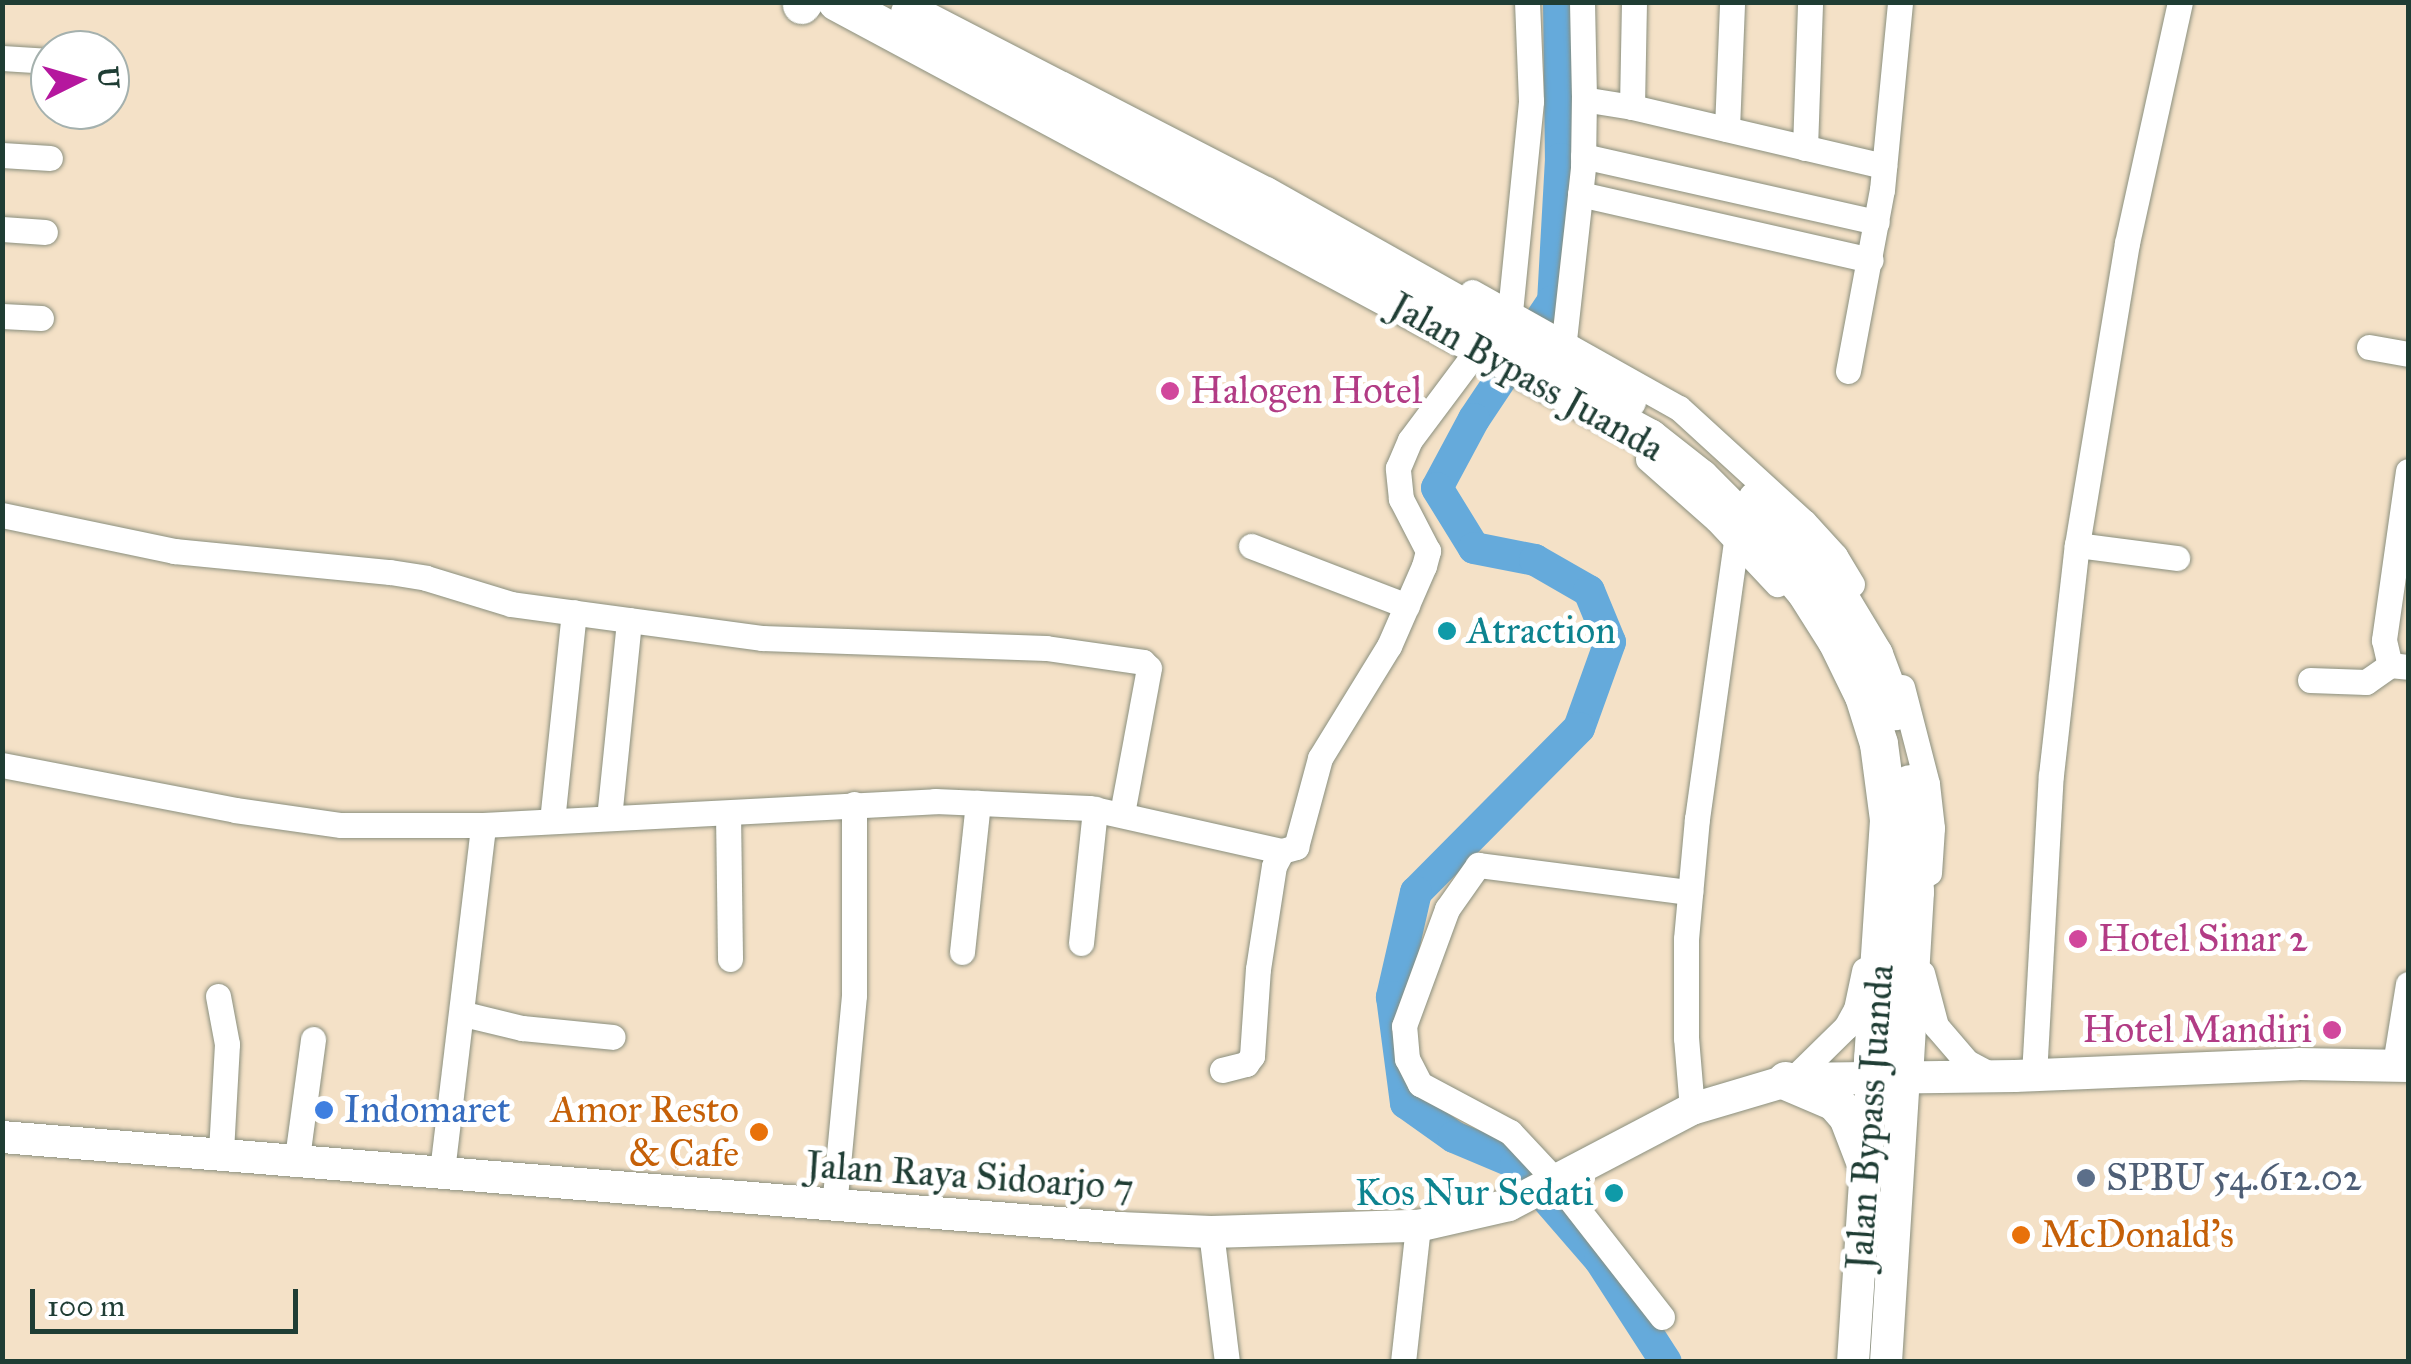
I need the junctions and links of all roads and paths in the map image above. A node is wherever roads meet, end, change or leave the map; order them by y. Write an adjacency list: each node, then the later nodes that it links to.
1 (890, 2): 13 (highway, Jalan Bypass Juanda)
2 (923, 2): 13 (street)
3 (1527, 2): 30 (street)
4 (1582, 2): 14 (street)
5 (1634, 2): 15 (street)
6 (1732, 2): 16 (street)
7 (1810, 2): 17 (street)
8 (1900, 2): 21 (street)
9 (2180, 2): 36 (street)
10 (810, 3): 13 (highway, Jalan Bypass Juanda)
11 (2, 58): 12 (street)
12 (30, 60)
13 (986, 68): 30 (highway, Jalan Bypass Juanda)
14 (1584, 94): 15 (street); 19 (street)
15 (1632, 107): 16 (street)
16 (1727, 129): 17 (street)
17 (1805, 148): 21 (street)
18 (2, 155): 20 (street)
19 (1583, 156): 22 (street); 23 (street)
20 (50, 158)
21 (1884, 166): 23 (street)
22 (1580, 194): 26 (street); 30 (street)
23 (1877, 222): 26 (street)
24 (2, 229): 25 (street)
25 (46, 232)
26 (1871, 260): 32 (street)
27 (2, 316): 28 (street)
28 (41, 318)
29 (2370, 347): 31 (street)
30 (1515, 352): 35 (highway, Jalan Bypass Juanda); 39 (street); 54 (highway, Jalan Bypass Juanda)
31 (2408, 354)
32 (1848, 371)
33 (2408, 471): 42 (street)
34 (2, 515): 40 (street)
35 (1745, 540): 55 (street); 67 (highway, Jalan Bypass Juanda); 69 (street)
36 (2077, 545): 38 (street); 66 (street)
37 (1251, 546): 39 (street)
38 (2177, 558)
39 (1407, 606): 53 (street)
40 (574, 612): 41 (street); 51 (street)
41 (629, 620): 49 (street); 50 (street)
42 (2399, 666): 43 (street)
43 (2310, 680)
44 (2, 765): 52 (street)
45 (978, 802): 46 (street); 47 (street); 57 (street)
46 (854, 804): 48 (street); 77 (street)
47 (1095, 809): 49 (street); 56 (street)
48 (728, 813): 50 (street); 58 (street)
49 (1122, 813): 53 (street)
50 (609, 818): 51 (street)
51 (552, 821): 52 (street)
52 (483, 825): 61 (street)
53 (1282, 850): 65 (street)
54 (1923, 853): 67 (highway, Jalan Bypass Juanda); 68 (street)
55 (1690, 892): 70 (street); 76 (street)
56 (1081, 943)
57 (962, 952)
58 (730, 959)
59 (2408, 984): 64 (street)
60 (218, 996): 72 (street)
61 (464, 1014): 62 (street); 75 (street)
62 (614, 1037)
63 (313, 1039): 73 (street)
64 (2402, 1065): 66 (main road, Jalan Raya Sidoarjo 7)
65 (1222, 1070)
66 (2034, 1076): 68 (main road, Jalan Raya Sidoarjo 7)
67 (1888, 1077): 68 (main road, Jalan Raya Sidoarjo 7); 69 (main road, Jalan Raya Sidoarjo 7); 74 (main road, Jalan Bypass Juanda); 84 (main road, Jalan Bypass Juanda)
68 (1995, 1077)
69 (1789, 1080): 70 (main road, Jalan Raya Sidoarjo 7); 74 (highway)
70 (1692, 1110): 76 (main road, Jalan Raya Sidoarjo 7)
71 (2, 1137): 72 (main road, Jalan Raya Sidoarjo 7)
72 (221, 1152): 73 (main road, Jalan Raya Sidoarjo 7)
73 (296, 1158): 75 (main road, Jalan Raya Sidoarjo 7)
74 (1868, 1170): 83 (main road, Jalan Bypass Juanda)
75 (442, 1171): 77 (main road, Jalan Raya Sidoarjo 7)
76 (1552, 1180): 78 (main road, Jalan Raya Sidoarjo 7); 80 (street)
77 (834, 1206): 79 (main road, Jalan Raya Sidoarjo 7)
78 (1418, 1226): 79 (main road, Jalan Raya Sidoarjo 7); 82 (street)
79 (1211, 1232): 81 (street)
80 (1662, 1317)
81 (1228, 1362)
82 (1403, 1362)
83 (1852, 1362)
84 (1886, 1362)

